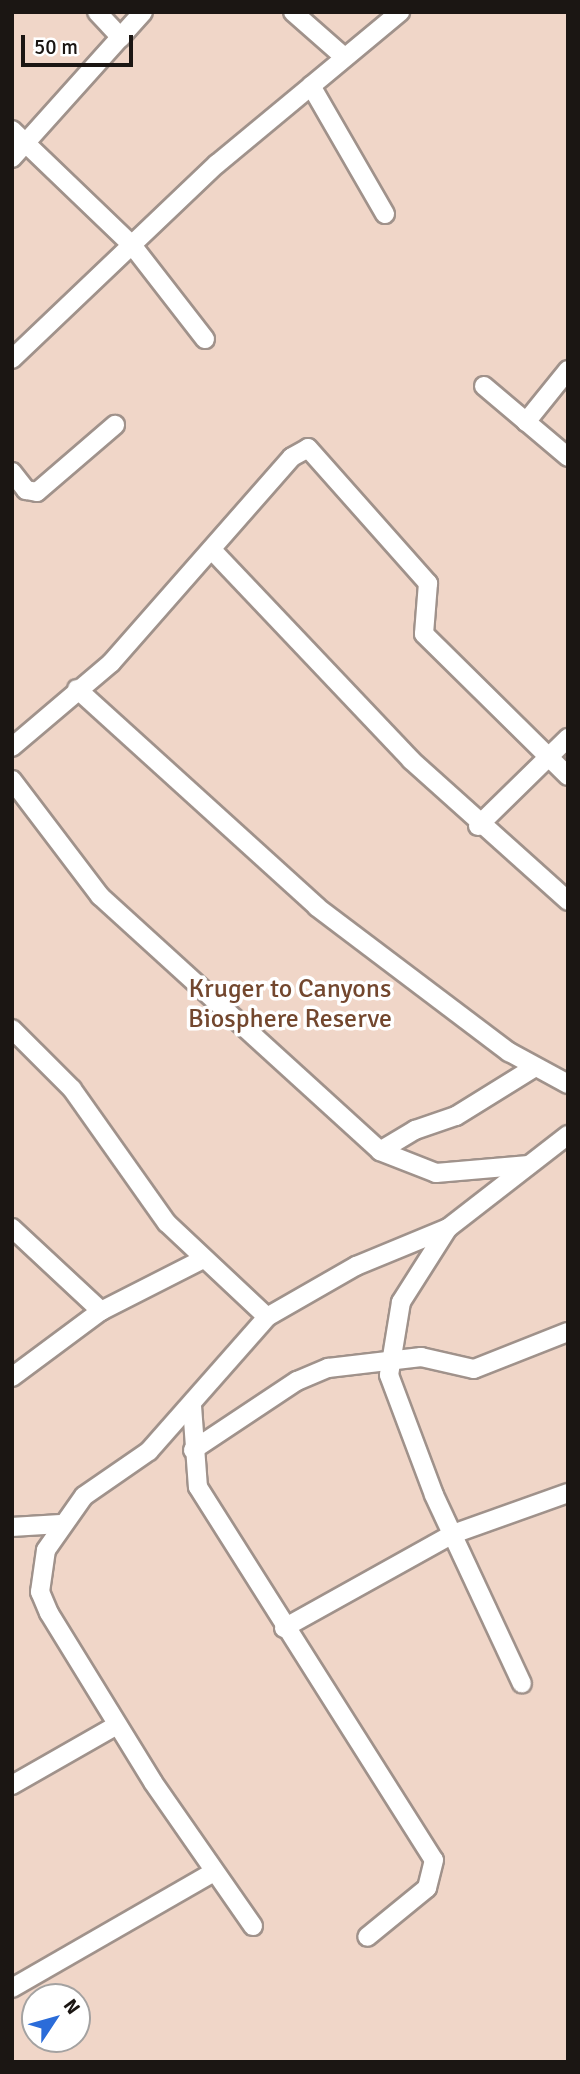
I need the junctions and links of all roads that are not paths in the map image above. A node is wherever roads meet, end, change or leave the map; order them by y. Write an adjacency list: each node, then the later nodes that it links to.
1 (97, 12): 5 (street)
2 (143, 12): 5 (street)
3 (293, 12): 6 (street)
4 (400, 12): 6 (street)
5 (121, 38): 9 (street)
6 (343, 56): 7 (street)
7 (311, 86): 11 (street); 12 (street)
8 (12, 130): 9 (street)
9 (25, 143): 10 (street); 12 (street)
10 (12, 159)
11 (385, 215)
12 (132, 246): 13 (street); 14 (street)
13 (205, 339)
14 (12, 359)
15 (568, 370): 17 (street)
16 (484, 386): 17 (street)
17 (526, 422): 19 (street)
18 (115, 425): 20 (street)
19 (568, 457)
20 (12, 472)
21 (213, 551): 22 (street); 25 (street); 28 (street)
22 (77, 690): 24 (street); 31 (street)
23 (568, 738): 25 (street)
24 (12, 747)
25 (548, 761): 26 (street); 28 (street)
26 (568, 775)
27 (12, 780): 34 (street)
28 (478, 826): 29 (street)
29 (568, 901)
30 (12, 1030): 38 (street)
31 (535, 1068): 32 (street); 34 (street)
32 (568, 1084)
33 (568, 1135): 35 (street)
34 (380, 1151): 35 (street)
35 (530, 1165): 37 (street)
36 (12, 1228): 39 (street)
37 (448, 1228): 40 (street); 42 (street)
38 (201, 1260): 39 (street); 40 (street)
39 (101, 1311): 43 (street)
40 (267, 1317): 44 (street)
41 (568, 1332): 42 (street)
42 (388, 1361): 45 (street); 49 (street)
43 (12, 1377)
44 (192, 1406): 45 (street); 47 (street)
45 (194, 1450): 50 (street)
46 (568, 1493): 49 (street)
47 (60, 1524): 48 (street); 52 (street)
48 (12, 1527)
49 (453, 1534): 50 (street); 51 (street)
50 (284, 1628): 56 (street)
51 (522, 1684)
52 (117, 1725): 53 (street); 54 (street)
53 (12, 1785)
54 (215, 1872): 55 (street); 57 (street)
55 (253, 1926)
56 (367, 1937)
57 (12, 1988)

